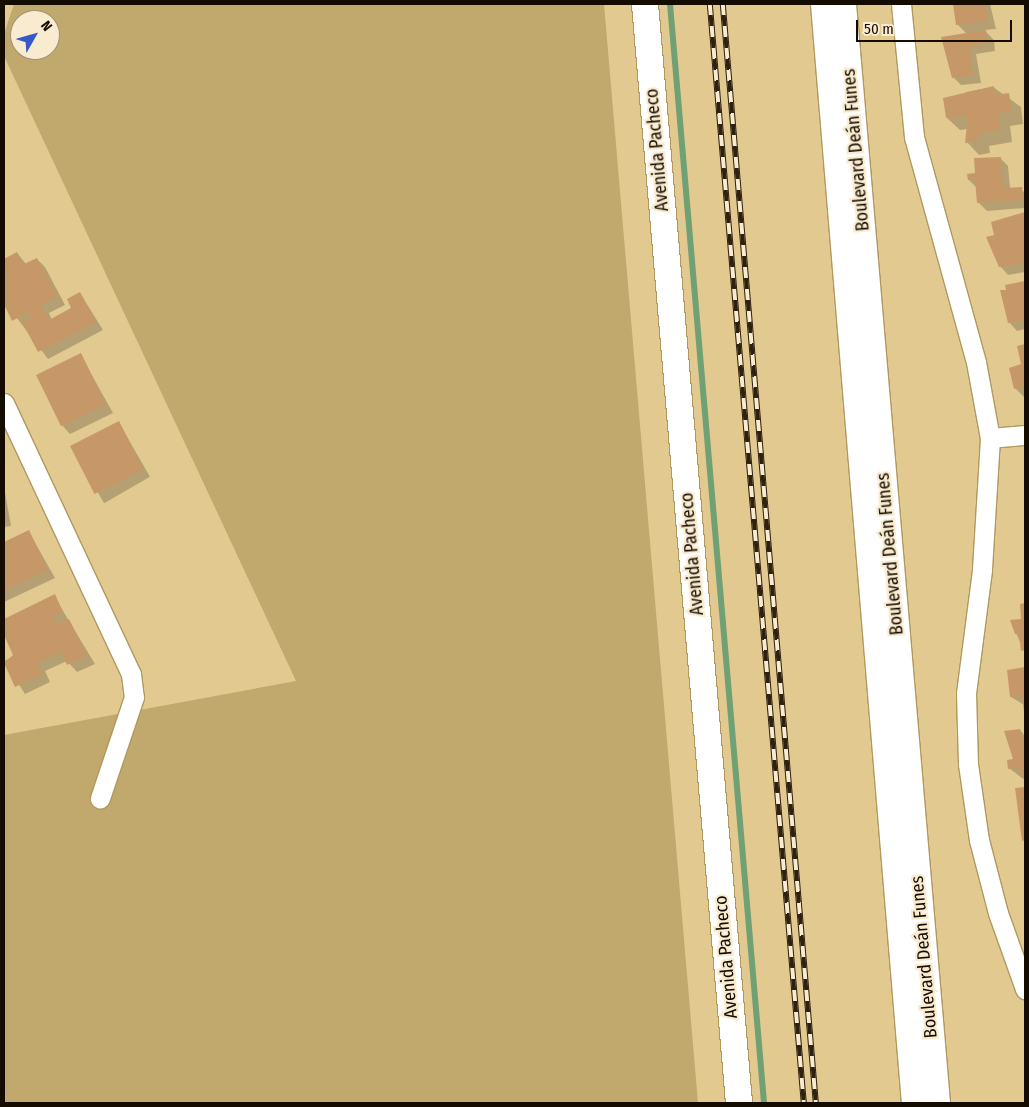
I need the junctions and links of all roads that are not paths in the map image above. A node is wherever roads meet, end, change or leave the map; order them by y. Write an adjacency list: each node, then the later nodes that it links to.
1 (645, 4): 10 (main road, Avenida Pacheco)
2 (824, 4): 11 (main road, Boulevard Deán Funes)
3 (843, 4): 12 (main road, Boulevard Deán Funes)
4 (901, 4): 7 (street)
5 (4, 403): 8 (street)
6 (1025, 435): 7 (street)
7 (990, 438): 9 (street)
8 (100, 798)
9 (1025, 988)
10 (739, 1103)
11 (915, 1103)
12 (937, 1103)

